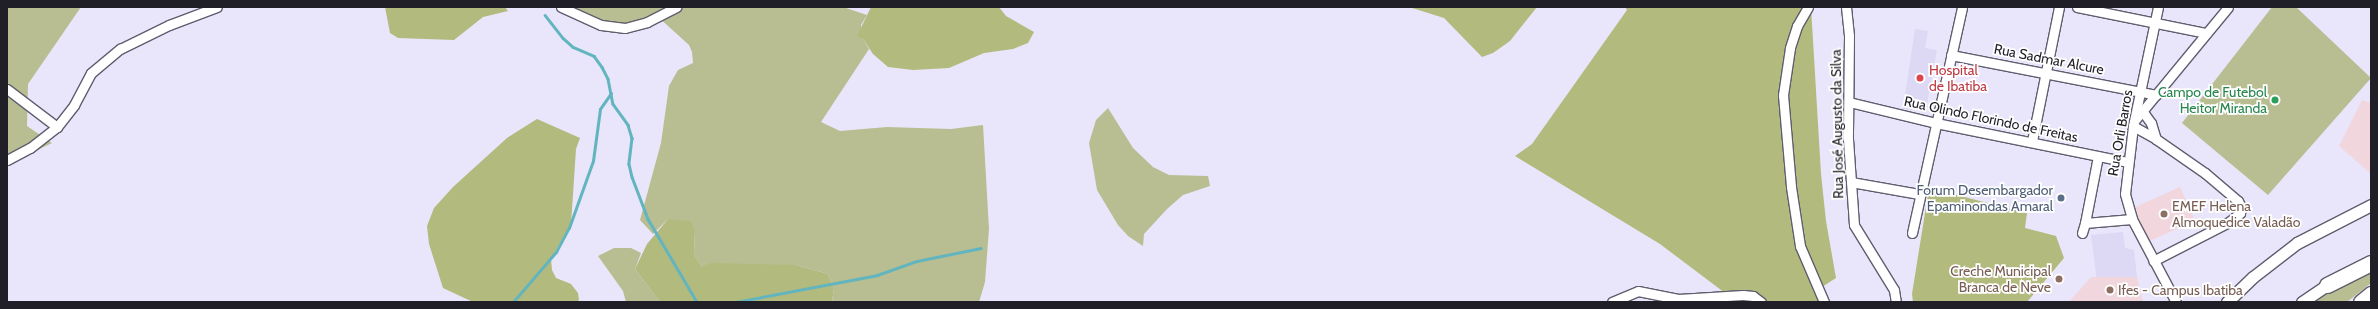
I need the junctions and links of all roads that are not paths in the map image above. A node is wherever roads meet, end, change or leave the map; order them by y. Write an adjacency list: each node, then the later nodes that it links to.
1 (217, 7): 22 (street)
2 (561, 7): 3 (street)
3 (676, 7)
4 (1808, 7): 42 (street)
5 (1846, 7): 18 (street, Rua José Augusto da Silva)
6 (1962, 7): 13 (street)
7 (2059, 7): 14 (street)
8 (2077, 7): 11 (street)
9 (2158, 7): 11 (street, Rua Orli Barros)
10 (2228, 7): 12 (street)
11 (2155, 22): 12 (street); 16 (street, Rua Orli Barros)
12 (2206, 33): 17 (street)
13 (1951, 55): 14 (street, Rua Sadmar Alcure); 20 (street)
14 (2046, 73): 16 (street, Rua Sadmar Alcure); 24 (street)
15 (7, 89): 22 (street)
16 (2142, 91): 17 (street, Rua Sadmar Alcure); 21 (street, Rua Orli Barros)
17 (2156, 95): 19 (street)
18 (1849, 102): 20 (street, Rua Olindo Florindo de Freitas); 28 (street, Rua José Augusto da Silva)
19 (2143, 112): 21 (street); 23 (street)
20 (1936, 123): 24 (street, Rua Olindo Florindo de Freitas); 29 (street)
21 (2134, 123): 23 (street); 27 (street, Rua Orli Barros)
22 (57, 127): 26 (street)
23 (2156, 139): 36 (street)
24 (2032, 141): 25 (street, Rua Olindo Florindo de Freitas)
25 (2098, 156): 27 (street, Rua Olindo Florindo de Freitas); 32 (street)
26 (7, 160)
27 (2127, 162): 31 (street, Rua Orli Barros)
28 (1851, 182): 29 (street); 43 (street, Rua José Augusto da Silva)
29 (1919, 194): 33 (street)
30 (2371, 205): 45 (street)
31 (2132, 219): 32 (street); 36 (street, Rua Orli Barros)
32 (2085, 223): 34 (street)
33 (1912, 233)
34 (2082, 234)
35 (2371, 257): 38 (street)
36 (2153, 261): 44 (street, Rua Orli Barros)
37 (2371, 263): 38 (highway)
38 (2327, 285): 46 (street)
39 (2371, 294): 47 (highway)
40 (1612, 302): 41 (street)
41 (1761, 302)
42 (1824, 302)
43 (1896, 302)
44 (2176, 302)
45 (2227, 302)
46 (2302, 302)
47 (2361, 302)

